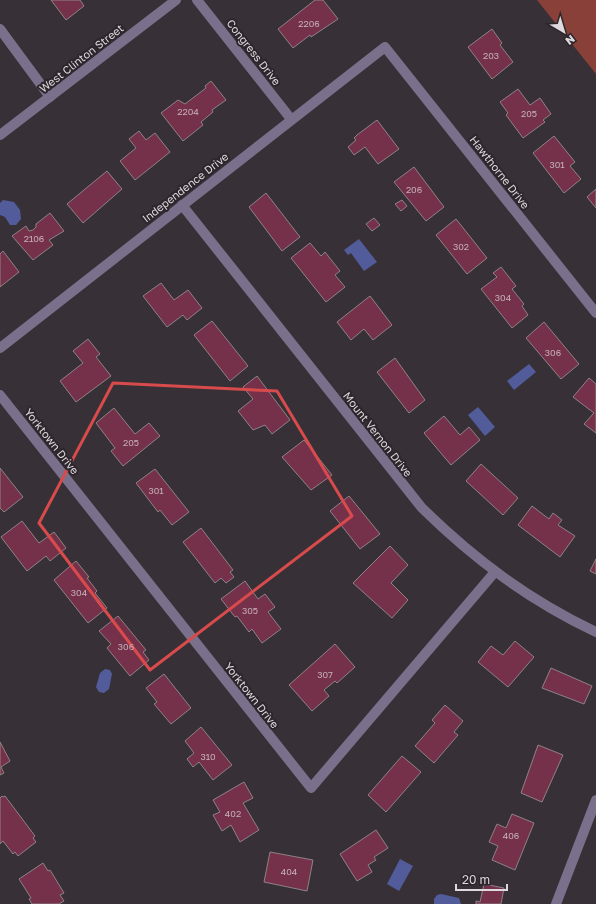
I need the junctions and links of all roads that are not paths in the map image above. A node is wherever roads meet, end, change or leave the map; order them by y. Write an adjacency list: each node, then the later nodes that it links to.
1 (176, 0): 5 (street, West Clinton Street)
2 (197, 0): 6 (street, Congress Drive)
3 (0, 29): 5 (street)
4 (385, 47): 6 (street, Independence Drive); 9 (street, Hawthorne Drive)
5 (50, 97): 7 (street, West Clinton Street)
6 (291, 119): 8 (street, Independence Drive)
7 (0, 135)
8 (182, 205): 10 (street, Independence Drive); 12 (street, Mount Vernon Drive)
9 (596, 313)
10 (0, 348)
11 (0, 395): 12 (street, Yorktown Drive)
12 (494, 573): 13 (street, Mount Vernon Drive)
13 (596, 632)
14 (595, 806): 15 (street)
15 (556, 904)

